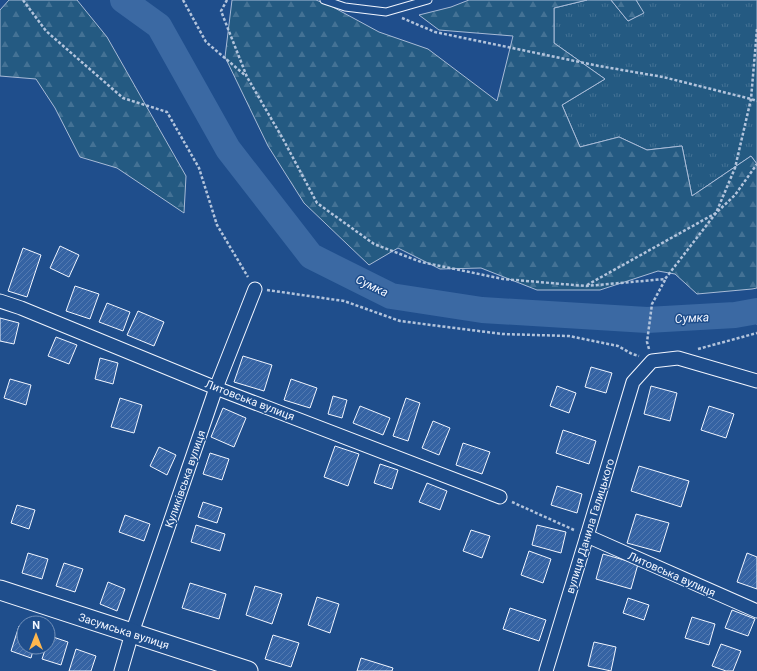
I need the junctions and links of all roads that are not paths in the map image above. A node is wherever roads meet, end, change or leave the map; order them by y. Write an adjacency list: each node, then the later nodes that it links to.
1 (324, 0): 2 (lane)
2 (428, 0)
3 (255, 289): 6 (street, Куликівська вулиця)
4 (0, 302): 6 (street, Литовська вулиця)
5 (757, 381): 8 (street, вулиця Данила Галицького)
6 (216, 388): 7 (street, Литовська вулиця); 11 (street, Куликівська вулиця)
7 (500, 496)
8 (587, 536): 10 (street, Литовська вулиця); 14 (street, вулиця Данила Галицького)
9 (0, 590): 11 (street, Засумська вулиця)
10 (757, 611)
11 (132, 633): 12 (street, Куликівська вулиця); 13 (street, Засумська вулиця)
12 (121, 671)
13 (248, 671)
14 (546, 671)

